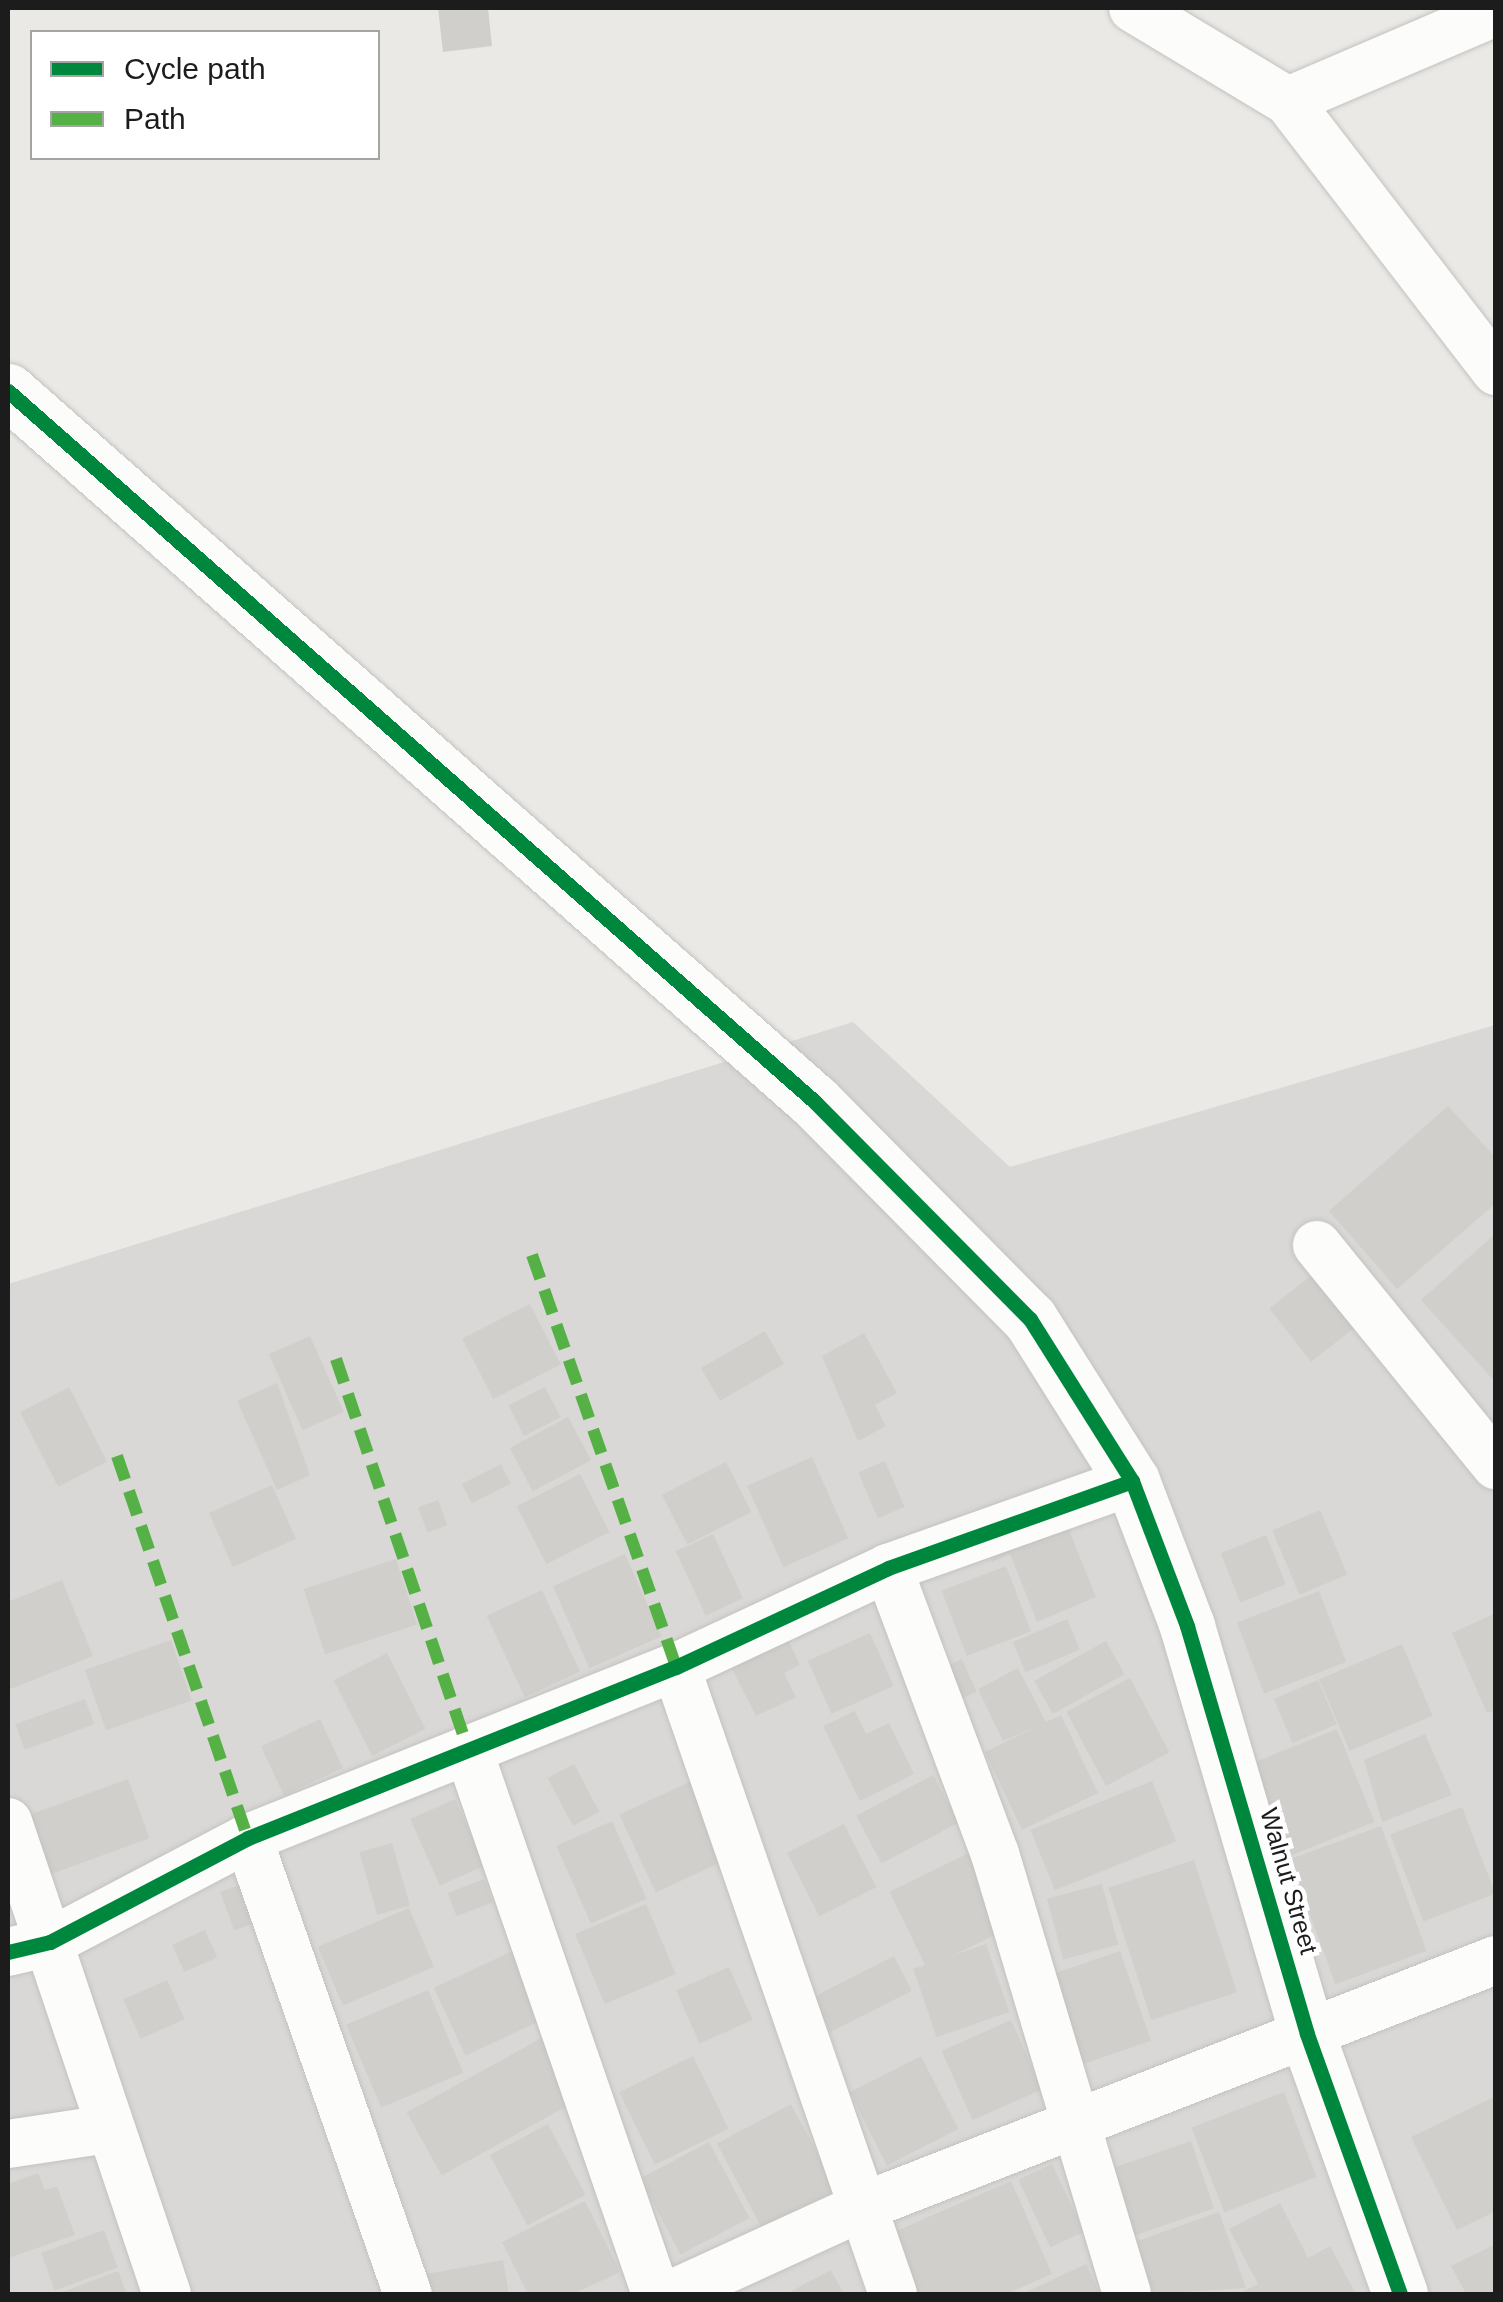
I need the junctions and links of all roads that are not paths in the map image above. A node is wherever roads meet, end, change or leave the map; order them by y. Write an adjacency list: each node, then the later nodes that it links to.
1 (1133, 8): 3 (street)
2 (1496, 12): 3 (street)
3 (1288, 101): 4 (street)
4 (1479, 321): 5 (street)
5 (1496, 371)
6 (8, 390): 9 (street, Walnut Street)
7 (1317, 1245): 8 (street)
8 (1496, 1465)
9 (1132, 1481): 10 (street); 17 (street, Walnut Street)
10 (888, 1568): 11 (street); 18 (street)
11 (676, 1667): 12 (street); 21 (street)
12 (468, 1750): 14 (street); 24 (street)
13 (8, 1822): 15 (street)
14 (248, 1838): 15 (street); 23 (street)
15 (28, 1947): 19 (street)
16 (1496, 1960): 17 (street)
17 (1307, 2034): 18 (street); 28 (street, Walnut Street)
18 (1076, 2122): 21 (street); 27 (street)
19 (108, 2129): 20 (street); 22 (street)
20 (8, 2144)
21 (862, 2207): 25 (street); 26 (street)
22 (167, 2294)
23 (408, 2294)
24 (656, 2294)
25 (672, 2294)
26 (893, 2294)
27 (1127, 2294)
28 (1400, 2294)

